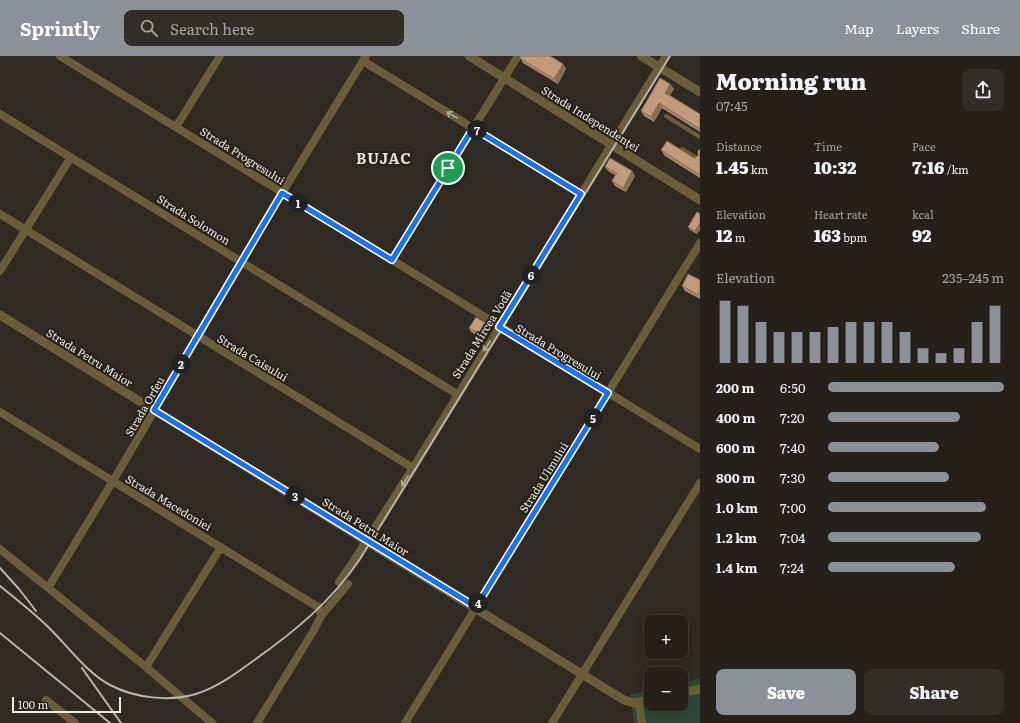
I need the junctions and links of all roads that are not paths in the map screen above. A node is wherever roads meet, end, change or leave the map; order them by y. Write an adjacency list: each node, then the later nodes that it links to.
1 (60, 56): 7 (street, Strada Progresului)
2 (220, 56): 14 (street)
3 (469, 56): 10 (street, Strada Independenței)
4 (518, 56): 10 (street)
5 (641, 56): 9 (street)
6 (666, 56): 9 (street, Strada Mircea Vodă)
7 (73, 59): 14 (street, Strada Progresului)
8 (365, 59): 15 (street, one-way to 8); 21 (street, Strada Orfeu)
9 (659, 67): 11 (street); 17 (street, Strada Mircea Vodă)
10 (504, 78): 15 (street); 17 (street, Strada Independenței)
11 (700, 92)
12 (0, 114): 19 (street, Strada Solomon)
13 (666, 116): 16 (lane)
14 (176, 127): 21 (street, Strada Progresului)
15 (473, 128): 22 (street); 27 (street)
16 (700, 137)
17 (612, 145): 22 (street, Strada Mircea Vodă); 23 (street, Strada Independenței)
18 (682, 149): 20 (lane)
19 (72, 157): 25 (street); 28 (street, Strada Solomon)
20 (700, 160)
21 (282, 193): 27 (street, Strada Progresului); 28 (street, Strada Orfeu)
22 (581, 194): 31 (street, Strada Mircea Vodă)
23 (700, 200)
24 (0, 214): 25 (street, Strada Caisului)
25 (26, 230): 29 (street); 32 (street, Strada Caisului)
26 (700, 243): 33 (street, Strada Ulmului)
27 (392, 260): 31 (street, Strada Progresului)
28 (242, 262): 32 (street, Strada Orfeu); 34 (street, Strada Solomon)
29 (0, 271)
30 (0, 315): 35 (street, Strada Petru Maior)
31 (499, 327): 33 (street, Strada Progresului); 34 (street, Strada Mircea Vodă, one-way to 34)
32 (197, 336): 35 (street, Strada Orfeu); 38 (street, Strada Caisului)
33 (608, 393): 37 (street, Strada Progresului); 47 (street, Strada Ulmului)
34 (457, 394): 38 (street, Strada Mircea Vodă)
35 (154, 410): 39 (street, Strada Orfeu); 41 (street, Strada Petru Maior)
36 (0, 412): 39 (street, Strada Macedoniei)
37 (700, 449)
38 (412, 468): 41 (street, Strada Mircea Vodă, one-way to 41)
39 (113, 481): 42 (street, Strada Macedoniei); 46 (street, Strada Orfeu)
40 (700, 483): 50 (street)
41 (367, 540): 44 (street, Strada Mircea Vodă); 47 (street, Strada Petru Maior)
42 (221, 547): 48 (street, Strada Macedoniei); 49 (street)
43 (0, 549): 46 (street)
44 (339, 582)
45 (348, 584): 48 (street)
46 (48, 588): 49 (street)
47 (476, 607): 50 (street, Strada Petru Maior); 59 (street, Strada Ulmului)
48 (321, 616): 58 (street)
49 (146, 667): 57 (street)
50 (583, 673): 55 (street, Strada Petru Maior); 60 (street)
51 (700, 689): 52 (street)
52 (688, 692)
53 (46, 700): 56 (street)
54 (644, 702): 55 (street)
55 (639, 703): 61 (street)
56 (75, 723)
57 (212, 723)
58 (257, 723)
59 (405, 723)
60 (552, 723)
61 (642, 723)

